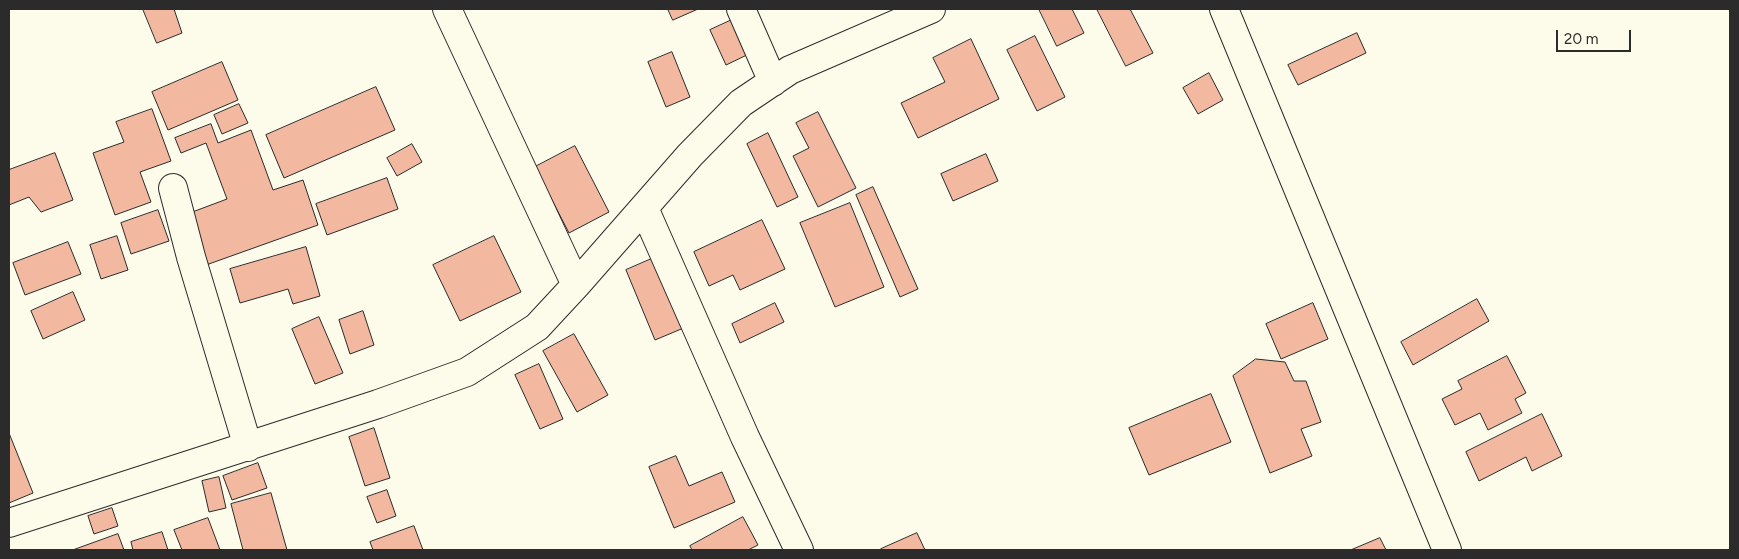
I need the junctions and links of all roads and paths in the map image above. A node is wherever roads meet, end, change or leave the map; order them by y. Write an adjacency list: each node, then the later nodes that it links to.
1 (447, 9): 8 (street)
2 (741, 9): 5 (street)
3 (931, 9): 5 (street)
4 (1224, 9): 12 (street)
5 (773, 82): 7 (street)
6 (173, 188): 9 (street)
7 (644, 208): 8 (street); 11 (street)
8 (576, 285): 9 (street)
9 (248, 447): 10 (street)
10 (9, 523)
11 (799, 550)
12 (1447, 550)

